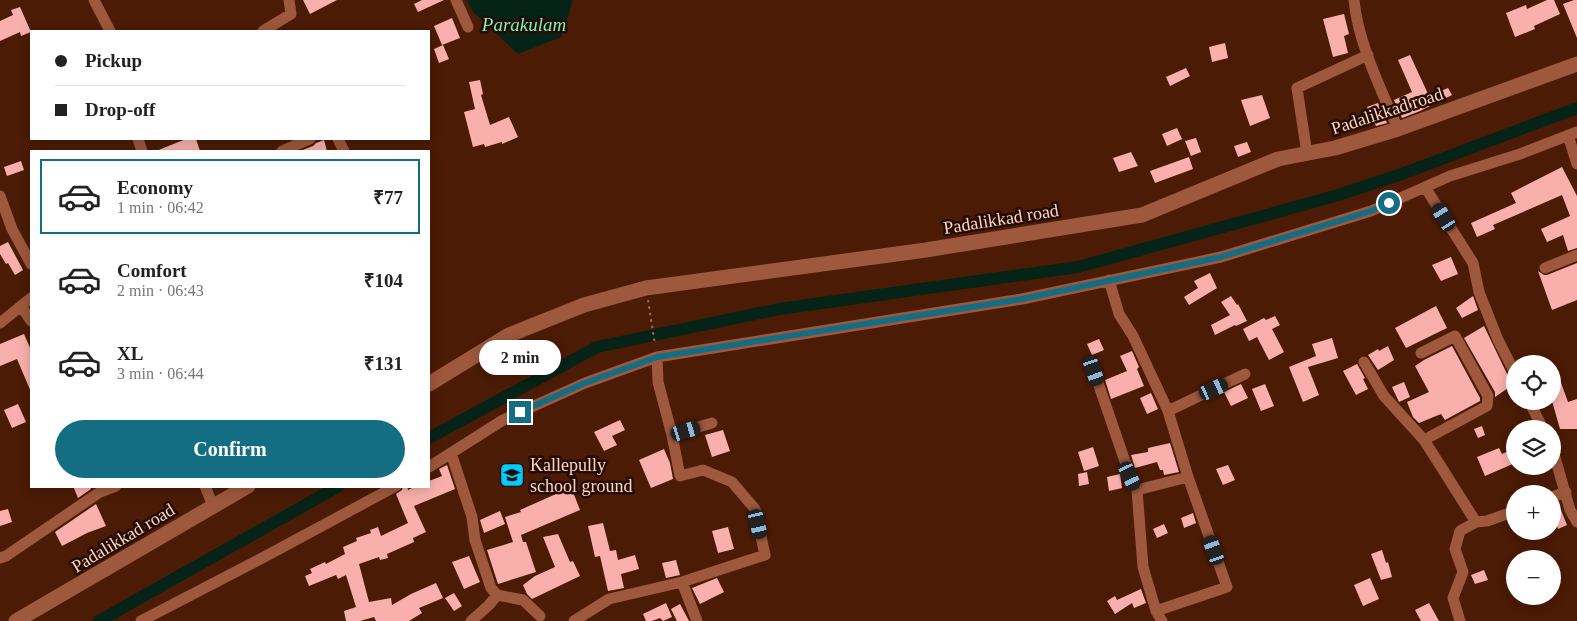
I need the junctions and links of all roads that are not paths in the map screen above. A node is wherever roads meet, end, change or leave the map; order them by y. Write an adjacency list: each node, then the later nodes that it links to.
1 (94, 0): 6 (street)
2 (289, 0): 7 (street)
3 (456, 0): 5 (street)
4 (1354, 0): 8 (street)
5 (468, 27)
6 (109, 30)
7 (265, 30)
8 (1368, 55): 10 (street); 14 (street)
9 (1577, 64): 10 (street, Padalikkad road)
10 (1398, 129): 14 (street, Padalikkad road)
11 (1572, 134): 15 (street); 16 (street)
12 (308, 140): 13 (street)
13 (284, 150)
14 (1307, 154): 32 (street, Padalikkad road)
15 (1577, 164)
16 (1425, 187): 21 (street); 27 (street)
17 (0, 196): 19 (street)
18 (1577, 255): 20 (street)
19 (30, 262)
20 (1545, 268)
21 (1109, 280): 28 (street); 33 (street)
22 (30, 299): 23 (street)
23 (21, 306): 24 (street); 25 (street)
24 (30, 320)
25 (0, 323)
26 (1421, 353): 36 (street)
27 (1506, 356)
28 (657, 357): 35 (street); 37 (street)
29 (1364, 362): 36 (street)
30 (1094, 371): 45 (street)
31 (1245, 374): 33 (street)
32 (430, 383)
33 (1168, 411): 40 (street)
34 (712, 423): 35 (street)
35 (672, 435): 53 (street)
36 (1424, 440): 50 (street)
37 (451, 453): 38 (street); 54 (street)
38 (430, 466)
39 (1561, 475): 46 (street)
40 (1188, 477): 45 (street); 56 (street)
41 (206, 488): 48 (street)
42 (245, 488): 48 (street, Padalikkad road)
43 (392, 488): 58 (street)
44 (99, 489): 52 (street)
45 (1136, 490): 56 (street)
46 (1566, 492): 47 (street); 51 (street)
47 (1561, 494)
48 (214, 506): 57 (street, Padalikkad road)
49 (1506, 514): 50 (street)
50 (1476, 522): 62 (street)
51 (1577, 522)
52 (0, 558)
53 (682, 582): 60 (street); 61 (street)
54 (497, 595): 55 (street); 59 (street)
55 (540, 616)
56 (1159, 616)
57 (16, 621)
58 (141, 621)
59 (471, 621)
60 (574, 621)
61 (697, 621)
62 (1460, 621)

